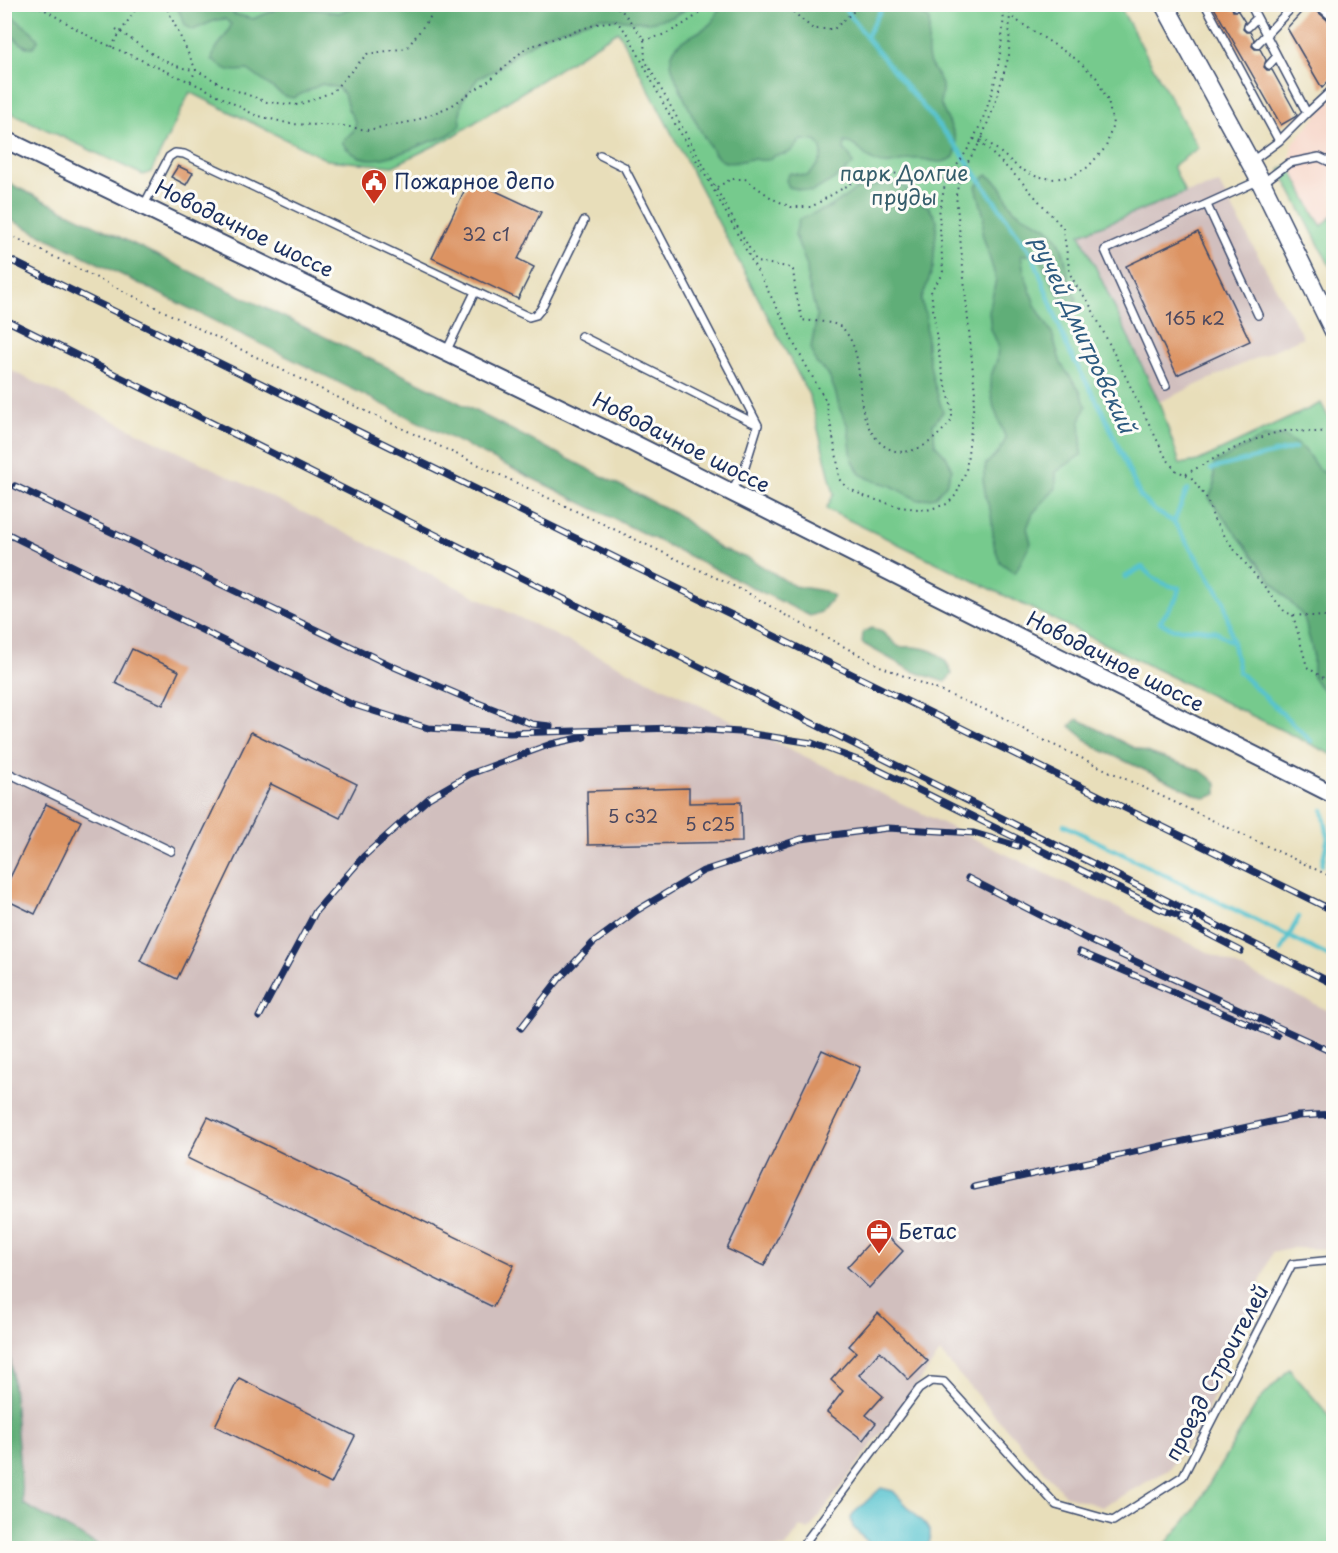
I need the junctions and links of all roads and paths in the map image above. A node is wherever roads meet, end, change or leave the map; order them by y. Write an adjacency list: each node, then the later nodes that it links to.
1 (35, 4): 25 (path)
2 (139, 4): 21 (path)
3 (165, 4): 28 (path)
4 (440, 4): 28 (path)
5 (613, 4): 23 (path)
6 (714, 4): 23 (path)
7 (784, 4): 8 (path)
8 (857, 4)
9 (1004, 4): 38 (path)
10 (1010, 4): 16 (path)
11 (1164, 4): 42 (main road)
12 (1205, 4): 34 (lane)
13 (1250, 4): 17 (lane)
14 (1295, 4): 22 (lane)
15 (1317, 4): 18 (lane)
16 (1010, 15): 36 (path); 36 (path)
17 (1257, 18): 19 (lane); 22 (lane)
18 (1334, 19)
19 (1248, 27)
20 (116, 29): 21 (path)
21 (121, 32): 25 (path); 28 (path)
22 (1266, 36): 24 (lane); 26 (lane)
23 (644, 39): 46 (path)
24 (1257, 44)
25 (111, 47): 30 (path)
26 (1277, 56): 27 (lane); 29 (lane)
27 (1269, 65)
28 (196, 70): 30 (path)
29 (1289, 79): 31 (lane); 35 (lane)
30 (190, 82): 40 (path)
31 (1281, 87)
32 (1334, 88): 35 (lane)
33 (1267, 101): 34 (lane)
34 (1261, 107): 39 (lane)
35 (1307, 113): 39 (lane)
36 (982, 137): 40 (path)
37 (4, 139): 47 (street, Новодачное шоссе)
38 (974, 139): 40 (path); 44 (path)
39 (1279, 141): 42 (lane)
40 (980, 142): 59 (path)
41 (600, 155): 57 (lane)
42 (1250, 163): 45 (main road)
43 (1334, 164): 45 (lane)
44 (946, 179): 46 (path); 46 (path)
45 (1261, 182): 48 (lane); 53 (main road)
46 (717, 187)
47 (144, 205): 51 (lane); 55 (street, Новодачное шоссе)
48 (1207, 206): 52 (lane); 56 (lane)
49 (584, 222): 51 (lane)
50 (4, 232): 67 (path)
51 (475, 292): 55 (lane)
52 (1258, 315)
53 (1334, 331)
54 (581, 336): 57 (lane)
55 (446, 352): 60 (street, Новодачное шоссе)
56 (1166, 386)
57 (758, 425): 60 (lane)
58 (1334, 429): 59 (path)
59 (1186, 474): 61 (path)
60 (731, 492): 65 (street, Новодачное шоссе)
61 (1293, 615): 62 (path); 63 (path)
62 (1334, 620)
63 (1334, 685)
64 (4, 771): 66 (lane)
65 (1334, 795)
66 (171, 851)
67 (1334, 878)
68 (1334, 1260): 69 (lane, проезд Строителей)
69 (801, 1548)

